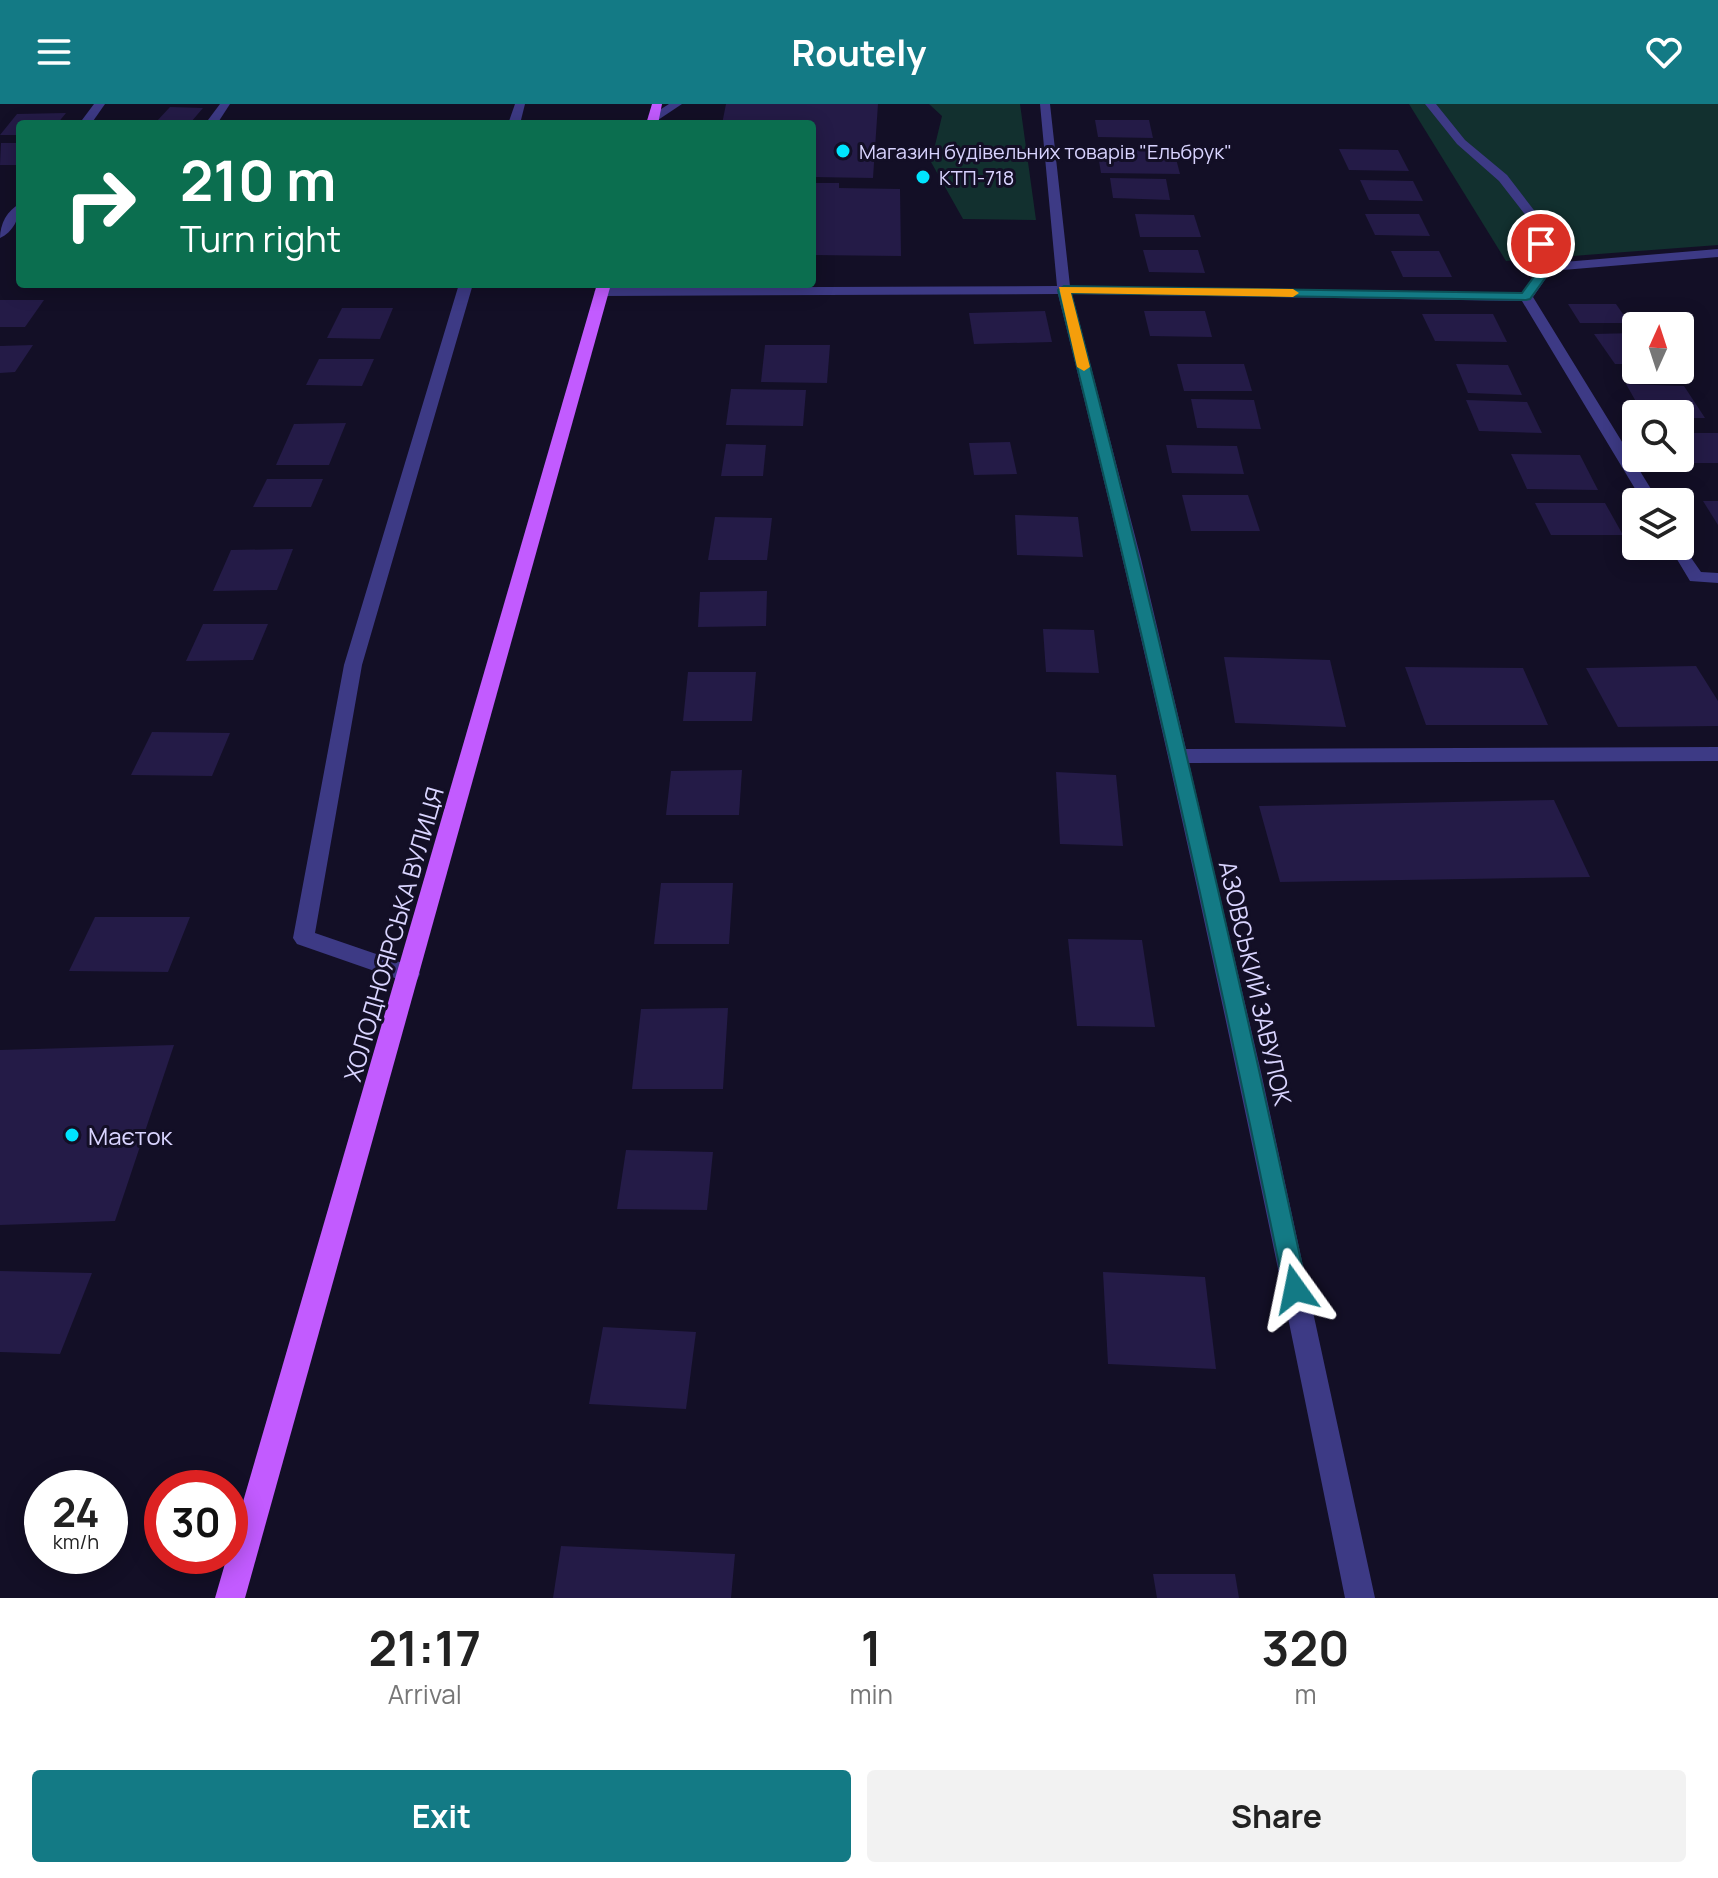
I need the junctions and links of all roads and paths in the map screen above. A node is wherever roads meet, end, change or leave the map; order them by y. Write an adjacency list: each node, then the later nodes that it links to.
1 (677, 104): 4 (street)
2 (1045, 104): 11 (street, АЗОВСЬКИЙ ЗАВУЛОК)
3 (1430, 104): 8 (street)
4 (654, 120)
5 (16, 213): 6 (street)
6 (0, 234)
7 (1718, 253): 8 (street)
8 (1547, 267): 12 (street)
9 (465, 288): 18 (street)
10 (602, 288): 11 (street); 18 (main road, ХОЛОДНОЯРСЬКА ВУЛИЦЯ)
11 (1064, 290): 12 (street); 17 (street, АЗОВСЬКИЙ ЗАВУЛОК)
12 (1526, 297): 13 (street)
13 (1642, 488)
14 (1686, 560): 15 (street)
15 (1718, 578)
16 (1718, 754): 17 (street)
17 (1177, 756): 20 (street, АЗОВСЬКИЙ ЗАВУЛОК)
18 (409, 974): 19 (main road, ХОЛОДНОЯРСЬКА ВУЛИЦЯ)
19 (230, 1598)
20 (1360, 1598)

